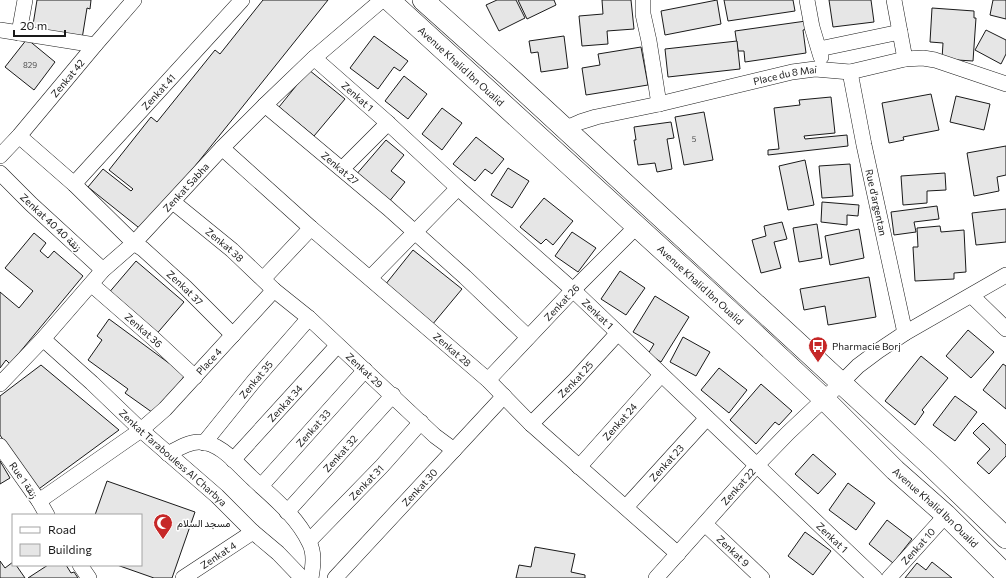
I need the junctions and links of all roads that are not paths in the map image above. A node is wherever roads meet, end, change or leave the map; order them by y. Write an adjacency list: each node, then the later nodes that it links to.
1 (25, 0): 12 (street)
2 (134, 0): 13 (street, Zenkat 42)
3 (242, 0): 29 (street, Zenkat 41)
4 (382, 0): 15 (street, Zenkat Sabha)
5 (389, 0): 32 (main road, Avenue Khalid Ibn Oualid)
6 (423, 0): 23 (main road)
7 (642, 0): 20 (street)
8 (807, 0): 14 (street)
9 (894, 0): 11 (street)
10 (0, 31): 12 (street)
11 (900, 32): 14 (street); 16 (street)
12 (19, 33): 13 (street)
13 (95, 45): 24 (street, Zenkat 42)
14 (819, 49): 17 (street)
15 (314, 58): 21 (street, Zenkat Sabha); 22 (street, Zenkat 1)
16 (906, 59): 18 (street, Place du 8 Mai); 19 (street, Place du 8 Mai)
17 (825, 69): 18 (street, Place du 8 Mai); 20 (street, Place du 8 Mai)
18 (850, 72): 46 (street, Rue d'argentan)
19 (1006, 84)
20 (659, 104): 23 (street, Place du 8 Mai)
21 (265, 105): 25 (street, Zenkat Sabha); 27 (street, Zenkat 27)
22 (388, 123): 27 (street); 30 (street, Zenkat 1)
23 (564, 129): 56 (main road)
24 (19, 136): 26 (street, Zenkat 42); 29 (street, Zenkat 37)
25 (222, 148): 31 (street, Zenkat Sabha); 33 (street, Zenkat 28)
26 (0, 156)
27 (342, 169): 34 (street, Zenkat 27)
28 (0, 173): 36 (street, Zenkat 40 زنقة 40)
29 (74, 184): 35 (street, Zenkat 37)
30 (458, 188): 34 (street); 42 (street, Zenkat 1)
31 (173, 202): 35 (street, Zenkat Sabha); 38 (street, Zenkat 38)
32 (637, 226): 42 (street, Zenkat 26); 60 (main road, Avenue Khalid Ibn Oualid)
33 (311, 228): 38 (street); 39 (street, Zenkat 28)
34 (414, 233): 39 (street); 49 (street, Zenkat 27)
35 (134, 243): 36 (street, Zenkat Sabha); 48 (street, Zenkat 37)
36 (103, 270): 40 (street, Zenkat Sabha)
37 (1006, 275): 43 (street, Zenkat 22)
38 (263, 278): 41 (street, Zenkat 38)
39 (370, 278): 55 (street, Zenkat 28)
40 (91, 284): 50 (street, Zenkat Sabha); 54 (street, Zenkat 36)
41 (274, 290): 44 (street, Zenkat 29); 48 (street, Place 4)
42 (572, 290): 47 (street, Zenkat 1); 49 (street, Zenkat 26)
43 (972, 296): 45 (street); 46 (street, Zenkat 22)
44 (308, 318): 51 (street, Zenkat 29); 65 (street, Zenkat 35)
45 (1006, 330)
46 (905, 333): 56 (street, Zenkat 22)
47 (618, 334): 53 (street, Zenkat 1); 63 (street, Zenkat 25)
48 (233, 335): 54 (street, Place 4)
49 (528, 337): 55 (street, Zenkat 26)
50 (43, 339): 57 (street, Zenkat Sabha); 64 (street, Zenkat Tarabouless Al Charbya)
51 (337, 346): 52 (street, Zenkat 29); 69 (street, Zenkat 34)
52 (365, 370): 58 (street, Zenkat 29); 72 (street, Zenkat 33)
53 (661, 375): 61 (street, Zenkat 1); 71 (street, Zenkat 24)
54 (195, 377): 64 (street, Place 4)
55 (488, 380): 59 (street, Zenkat 28)
56 (841, 383): 60 (street, Zenkat 22); 80 (main road)
57 (0, 384)
58 (393, 395): 62 (street, Zenkat 29); 75 (street, Zenkat 32)
59 (504, 396): 63 (street, Zenkat 28); 67 (street, Zenkat 30)
60 (824, 399): 70 (street, Zenkat 22); 77 (main road, Avenue Khalid Ibn Oualid)
61 (707, 418): 70 (street, Zenkat 1); 74 (street, Zenkat 23)
62 (421, 422): 67 (street, Zenkat 29); 81 (street, Zenkat 31)
63 (531, 424): 71 (street, Zenkat 28)
64 (141, 430): 68 (street, Zenkat Tarabouless Al Charbya); 73 (street, Place 4)
65 (204, 443): 68 (street); 69 (street)
66 (0, 446): 73 (street, Rue 1 زنقة)
67 (454, 450): 90 (street, Zenkat 30)
68 (168, 454): 79 (street, Zenkat Tarabouless Al Charbya)
69 (234, 460): 72 (street)
70 (757, 465): 78 (street, Zenkat 22); 93 (street, Zenkat 1)
71 (579, 467): 74 (street, Zenkat 28)
72 (261, 486): 75 (street)
73 (39, 501): 76 (street, Rue 1 زنقة)
74 (626, 507): 82 (street, Zenkat 28)
75 (287, 512): 81 (street)
76 (46, 514)
77 (946, 515): 85 (main road, Avenue Khalid Ibn Oualid); 94 (street, Zenkat 10)
78 (705, 524): 82 (street, Zenkat 22); 92 (street, Zenkat 9)
79 (254, 532): 84 (street, Zenkat 4); 88 (street, Zenkat Tarabouless Al Charbya)
80 (1006, 538)
81 (309, 541): 89 (street)
82 (678, 554): 91 (street, Zenkat 22)
83 (81, 566): 86 (street)
84 (205, 572): 87 (street, Zenkat 4)
85 (1006, 574)
86 (89, 578)
87 (183, 578)
88 (302, 578)
89 (311, 578)
90 (335, 578)
91 (656, 578)
92 (762, 578)
93 (875, 578)
94 (889, 578)

